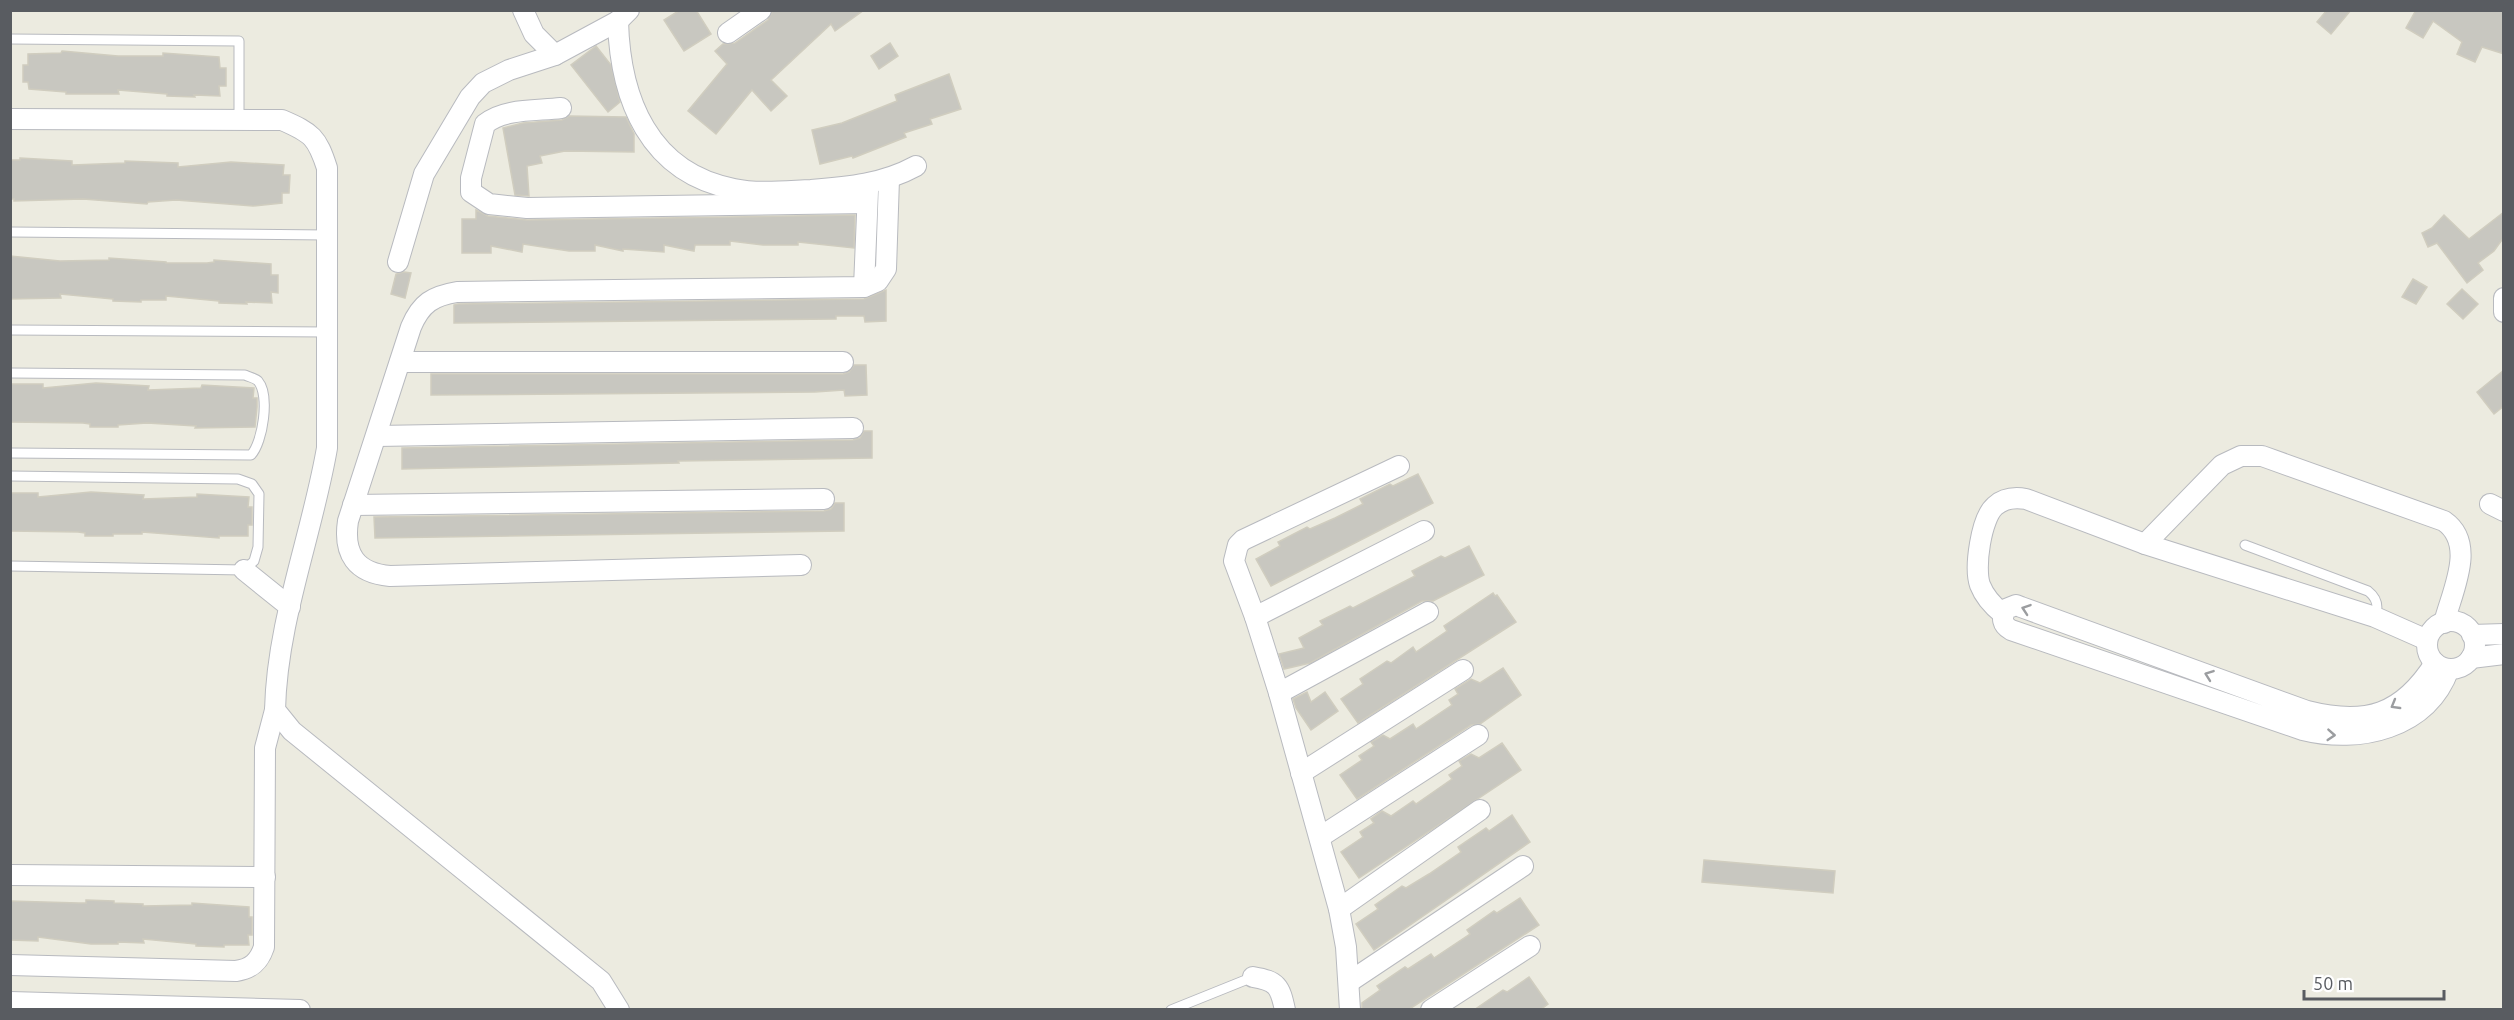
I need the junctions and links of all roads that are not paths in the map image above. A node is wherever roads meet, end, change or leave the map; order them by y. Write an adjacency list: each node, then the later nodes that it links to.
1 (523, 10): 6 (street)
2 (761, 10): 4 (street)
3 (623, 16): 6 (street); 12 (street)
4 (728, 33)
5 (10, 39): 9 (lane)
6 (555, 55): 15 (street)
7 (561, 108): 12 (street)
8 (10, 118): 9 (street)
9 (239, 120): 14 (street)
10 (916, 166): 11 (street)
11 (889, 179): 12 (street); 16 (street)
12 (868, 194): 16 (street)
13 (10, 232): 14 (lane)
14 (327, 235): 20 (street)
15 (398, 262)
16 (864, 287): 21 (street)
17 (2504, 298): 18 (street)
18 (2504, 312)
19 (10, 330): 20 (lane)
20 (327, 332): 37 (street)
21 (400, 362): 22 (street); 25 (street)
22 (843, 362)
23 (10, 373): 26 (lane)
24 (853, 428): 25 (street)
25 (377, 436): 30 (street)
26 (10, 453)
27 (1399, 466): 41 (street)
28 (10, 476): 36 (lane)
29 (824, 499): 30 (street)
30 (353, 505): 34 (street)
31 (1424, 531): 41 (street)
32 (2145, 544): 39 (street); 40 (street); 42 (street)
33 (2245, 545): 40 (lane)
34 (801, 565)
35 (10, 566): 36 (lane)
36 (244, 570): 37 (street)
37 (290, 607): 52 (street)
38 (1428, 612): 50 (street)
39 (2003, 614): 51 (street, one-way to 39); 53 (street)
40 (2375, 616): 45 (street)
41 (1255, 617): 50 (street)
42 (2444, 623): 43 (street); 45 (street)
43 (2472, 634): 44 (street); 47 (street)
44 (2504, 634)
45 (2427, 640): 48 (street)
46 (2504, 654): 47 (street)
47 (2471, 658): 48 (street)
48 (2442, 666): 51 (street, one-way to 51); 53 (street, one-way to 48)
49 (1463, 670): 55 (street)
50 (1279, 693): 55 (street)
51 (2294, 706): 53 (street)
52 (275, 710): 60 (street); 69 (street)
53 (2289, 725)
54 (1478, 735): 57 (street)
55 (1301, 773): 57 (street)
56 (1480, 810): 61 (street)
57 (1320, 837): 61 (street)
58 (1523, 866): 65 (street)
59 (10, 875): 60 (street)
60 (265, 877): 63 (street)
61 (1339, 909): 65 (street)
62 (1530, 946): 73 (street)
63 (10, 965)
64 (1253, 977): 70 (lane); 71 (street)
65 (1349, 982): 72 (street)
66 (10, 1002): 67 (street)
67 (268, 1009): 68 (street)
68 (300, 1010)
69 (619, 1010)
70 (1171, 1010)
71 (1285, 1010)
72 (1350, 1010)
73 (1431, 1010)

